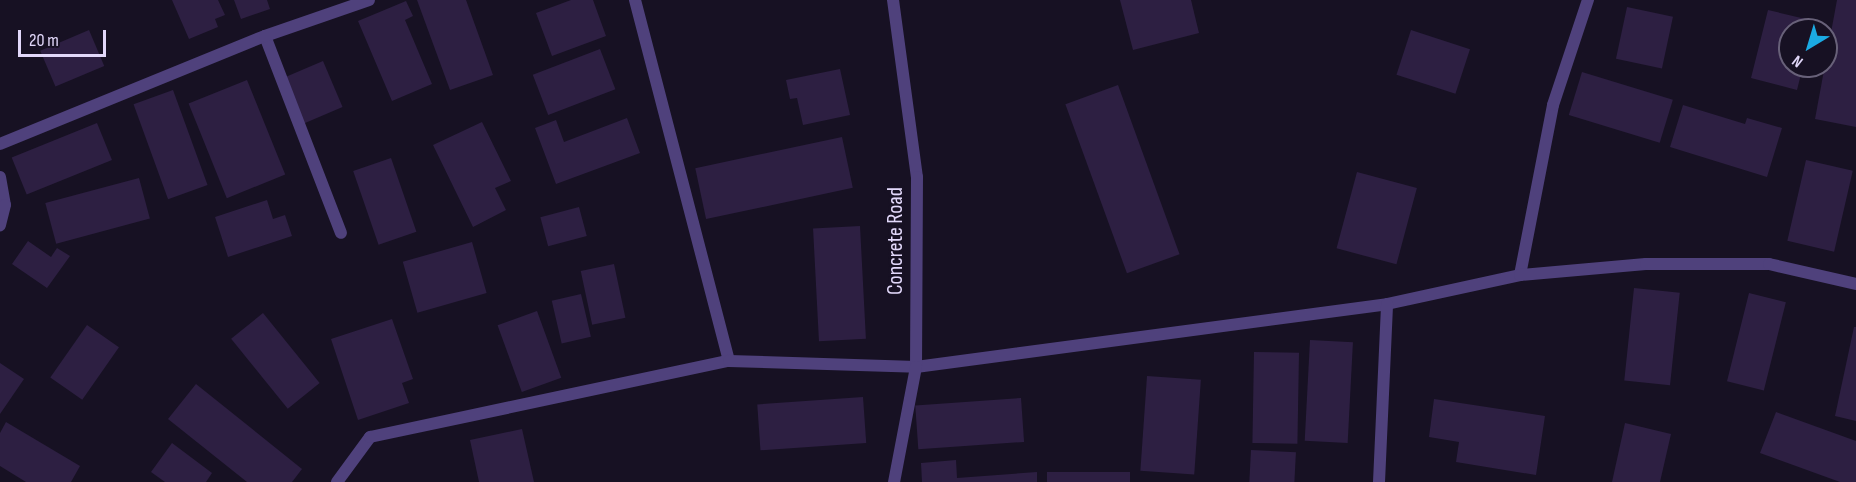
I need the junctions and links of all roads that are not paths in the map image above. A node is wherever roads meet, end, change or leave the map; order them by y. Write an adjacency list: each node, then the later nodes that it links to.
1 (369, 0): 5 (street)
2 (635, 0): 13 (street)
3 (893, 0): 14 (street, Concrete Road)
4 (1588, 0): 10 (street)
5 (265, 36): 6 (street); 9 (street)
6 (0, 144)
7 (0, 177): 8 (street)
8 (0, 225)
9 (341, 233)
10 (1520, 275): 11 (street); 12 (street)
11 (1856, 284)
12 (1387, 304): 14 (street); 17 (street)
13 (729, 361): 14 (street); 15 (street)
14 (915, 367): 16 (street, Concrete Road)
15 (337, 482)
16 (894, 482)
17 (1379, 482)

